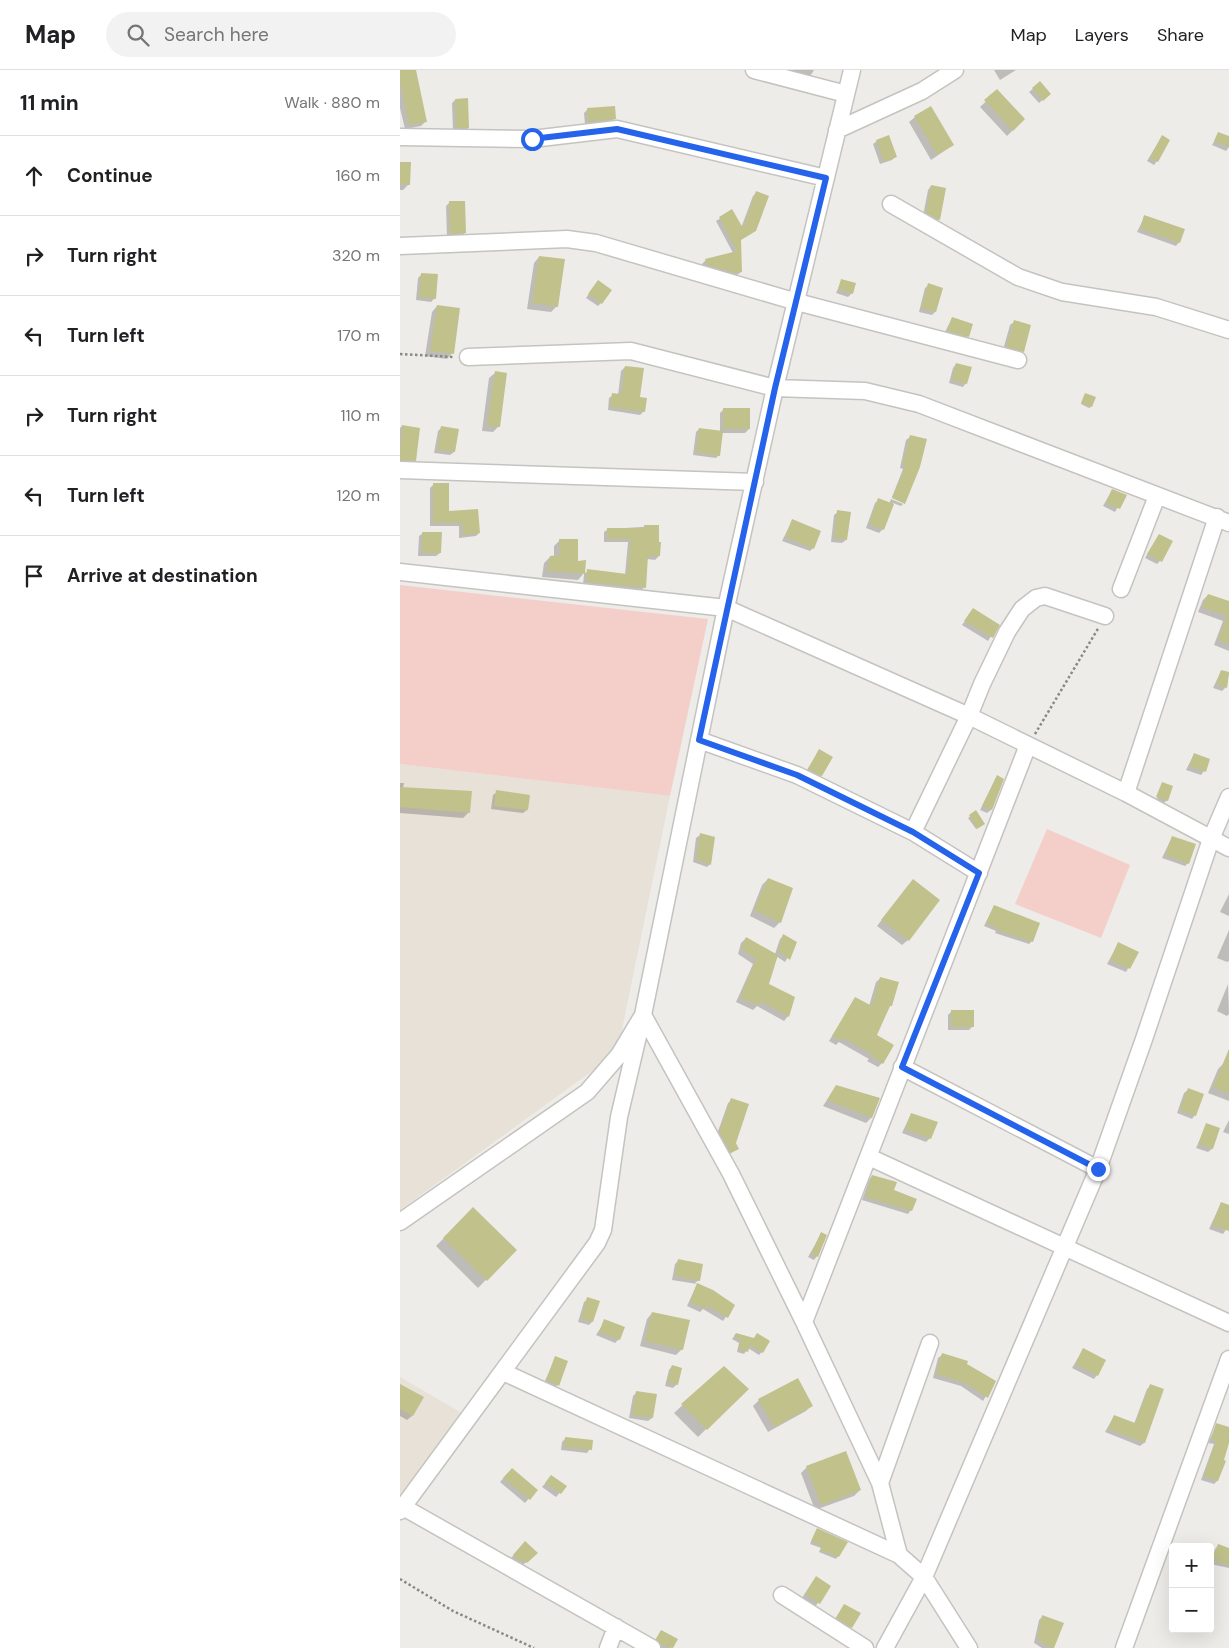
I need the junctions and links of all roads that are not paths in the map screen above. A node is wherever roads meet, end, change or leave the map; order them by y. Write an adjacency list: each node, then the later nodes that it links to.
1 (754, 70): 4 (street)
2 (852, 70): 4 (street)
3 (955, 70): 5 (street)
4 (846, 94): 5 (street)
5 (838, 130): 7 (street)
6 (400, 137): 7 (street)
7 (826, 178): 10 (street)
8 (891, 204): 11 (street)
9 (400, 246): 10 (street)
10 (798, 302): 13 (street); 14 (street)
11 (1229, 330)
12 (468, 357): 14 (street)
13 (1018, 360)
14 (775, 388): 16 (street); 17 (street)
15 (400, 470): 16 (street)
16 (755, 482): 21 (street)
17 (1157, 496): 18 (street); 20 (street)
18 (1223, 520): 26 (street)
19 (400, 572): 21 (street)
20 (1121, 589)
21 (726, 608): 23 (street); 24 (street)
22 (1105, 616): 23 (street)
23 (970, 716): 25 (street); 28 (street)
24 (699, 740): 28 (street); 32 (street)
25 (1028, 745): 26 (street); 31 (street)
26 (1126, 793): 29 (street)
27 (1229, 797): 29 (street)
28 (913, 832): 31 (street)
29 (1211, 839): 30 (street); 35 (street)
30 (1229, 848)
31 (979, 873): 33 (street)
32 (643, 1015): 36 (street); 38 (street); 42 (street)
33 (902, 1067): 34 (street); 35 (street)
34 (868, 1157): 37 (street); 38 (street)
35 (1098, 1169): 37 (street)
36 (400, 1222)
37 (1065, 1247): 39 (street); 46 (street)
38 (804, 1322): 43 (street)
39 (1229, 1323)
40 (930, 1343): 43 (street)
41 (1229, 1359): 54 (street)
42 (504, 1372): 44 (street); 45 (street)
43 (880, 1483): 45 (street)
44 (401, 1509): 48 (street)
45 (899, 1555): 46 (street)
46 (924, 1577): 52 (street); 53 (street)
47 (782, 1595): 51 (street)
48 (616, 1627): 49 (street); 50 (street)
49 (608, 1648)
50 (652, 1648)
51 (865, 1648)
52 (885, 1648)
53 (968, 1648)
54 (1124, 1648)

